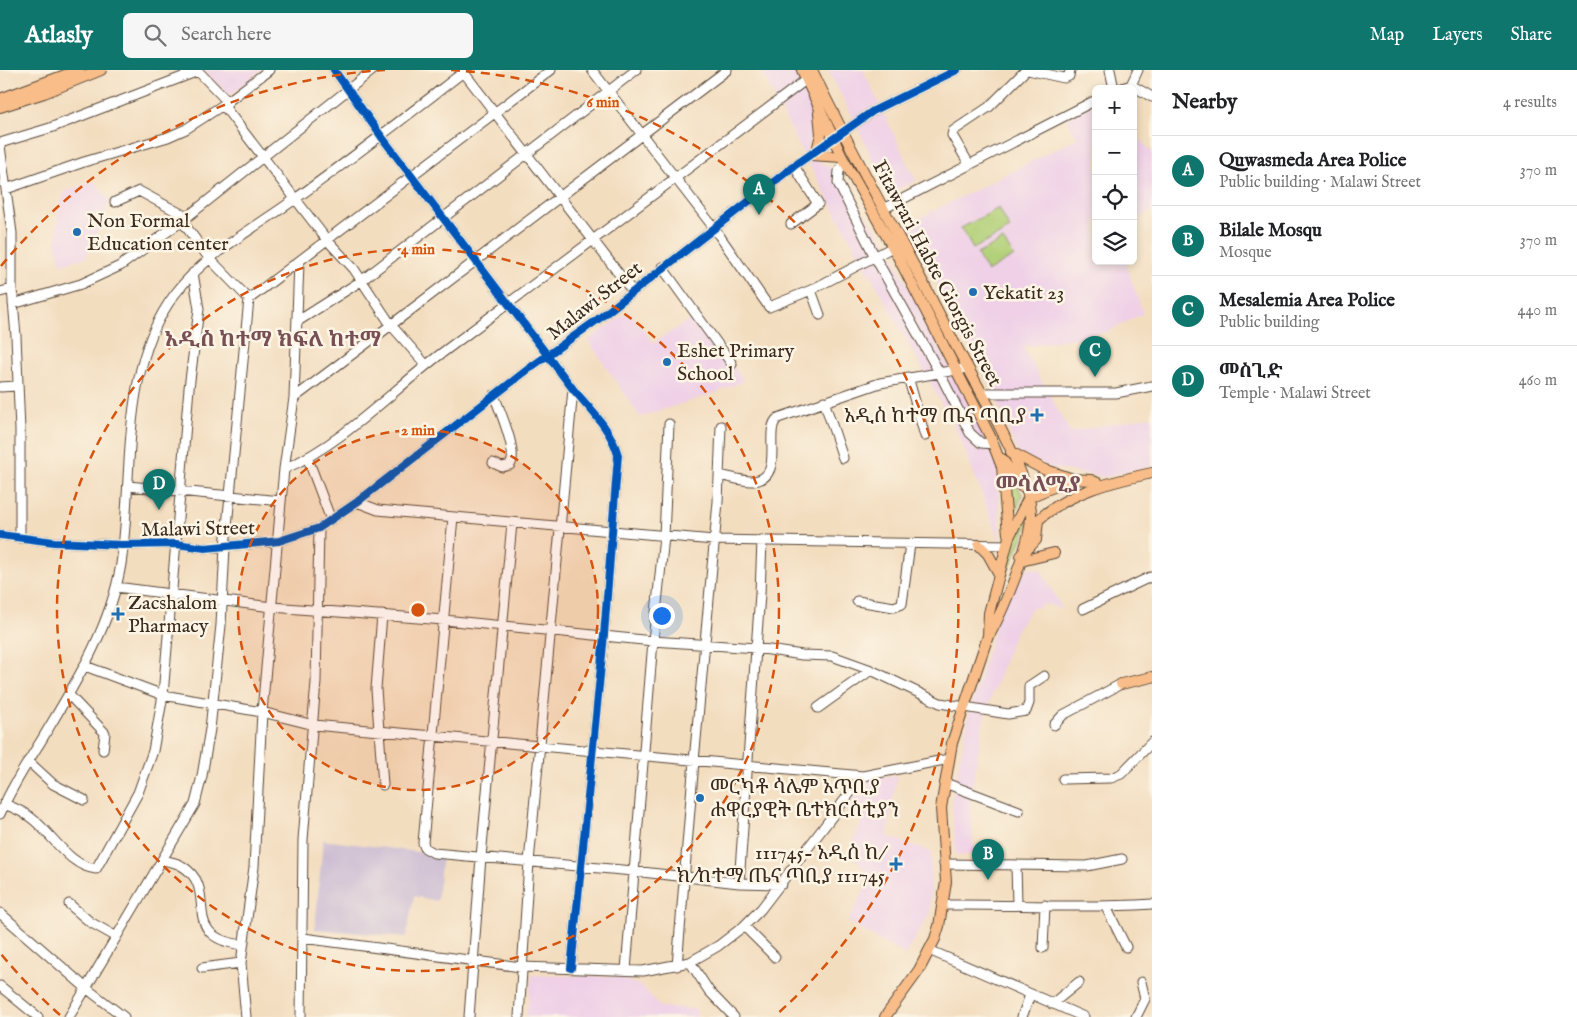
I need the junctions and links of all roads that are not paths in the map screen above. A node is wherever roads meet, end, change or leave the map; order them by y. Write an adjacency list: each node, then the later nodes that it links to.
1 (79, 70): 24 (main road)
2 (101, 70): 24 (main road)
3 (269, 70): 26 (street)
4 (334, 70): 21 (street)
5 (373, 70): 21 (street)
6 (552, 70): 28 (street)
7 (592, 70): 22 (street)
8 (636, 70): 22 (street)
9 (727, 70): 29 (street)
10 (957, 70): 31 (street, Malawi Street)
11 (1027, 70): 12 (street); 37 (street)
12 (1070, 70)
13 (1110, 70): 18 (street)
14 (1138, 70): 19 (street)
15 (197, 71): 26 (street); 32 (street)
16 (464, 71): 28 (street); 30 (street)
17 (807, 73): 27 (main road); 31 (main road, Fitawrari Habte Giorgis Street); 40 (street)
18 (1113, 85)
19 (1131, 85)
20 (1137, 88): 23 (street)
21 (349, 90): 30 (street); 35 (street)
22 (607, 92): 29 (street); 34 (street)
23 (1152, 97)
24 (1, 100)
25 (1092, 102): 37 (street)
26 (225, 104): 35 (street); 41 (street)
27 (818, 104): 31 (main road); 33 (main road)
28 (494, 113): 34 (street); 39 (street)
29 (641, 135): 40 (street); 42 (street)
30 (381, 136): 39 (street); 43 (street)
31 (839, 137): 33 (street, Malawi Street); 36 (main road); 45 (main road, Fitawrari Habte Giorgis Street)
32 (0, 144): 41 (street)
33 (814, 153): 36 (main road); 38 (street, Malawi Street)
34 (527, 155): 42 (street); 46 (street)
35 (263, 156): 43 (street); 47 (street)
36 (843, 160): 52 (main road); 53 (street)
37 (969, 164): 45 (street)
38 (794, 166): 48 (street); 49 (street, Malawi Street)
39 (412, 176): 46 (street); 50 (street)
40 (676, 178): 49 (street); 51 (street)
41 (6, 189): 60 (street)
42 (558, 197): 51 (street); 55 (street)
43 (295, 199): 50 (street); 54 (street)
44 (115, 202): 47 (street)
45 (883, 209): 73 (main road, Fitawrari Habte Giorgis Street)
46 (444, 218): 55 (street); 59 (street)
47 (184, 219): 54 (street); 66 (street)
48 (791, 224)
49 (714, 228): 57 (street, Malawi Street); 61 (street)
50 (327, 240): 56 (street); 59 (street)
51 (592, 240): 63 (street); 65 (street)
52 (893, 247): 53 (street); 73 (main road)
53 (875, 257): 61 (street); 74 (street)
54 (209, 258): 58 (street); 64 (street)
55 (476, 259): 65 (street); 69 (street)
56 (299, 262): 64 (street); 68 (street)
57 (662, 267): 63 (street, Malawi Street); 71 (street)
58 (193, 273): 97 (street); 98 (street)
59 (361, 281): 68 (street); 69 (street)
60 (12, 289): 62 (street); 66 (street)
61 (811, 290): 67 (street)
62 (0, 292)
63 (633, 292): 70 (street, Malawi Street)
64 (248, 299): 99 (street)
65 (509, 303): 70 (street); 72 (street)
66 (13, 304): 76 (street)
67 (820, 315)
68 (298, 321): 82 (street)
69 (391, 325): 72 (street); 82 (street)
70 (548, 356): 79 (street); 81 (street, Malawi Street)
71 (732, 364)
72 (426, 365): 90 (street)
73 (962, 369): 74 (street); 80 (main road, Fitawrari Habte Giorgis Street); 87 (main road)
74 (939, 372): 75 (street); 87 (street)
75 (908, 377): 83 (street); 86 (street)
76 (17, 386): 78 (street); 111 (street)
77 (1152, 386): 80 (street)
78 (0, 387)
79 (573, 389): 107 (street); 108 (street)
80 (982, 393): 88 (main road, Fitawrari Habte Giorgis Street)
81 (494, 395): 91 (street); 102 (street, Malawi Street)
82 (294, 398): 92 (street)
83 (824, 401): 89 (street); 94 (street)
84 (669, 424): 110 (street)
85 (721, 426): 94 (street)
86 (925, 436)
87 (996, 449): 100 (main road); 115 (main road)
88 (1010, 452): 95 (main road); 100 (main road, Fitawrari Habte Giorgis Street)
89 (844, 458)
90 (308, 459): 92 (street); 104 (street)
91 (492, 463)
92 (284, 469): 101 (street)
93 (1152, 473): 96 (main road)
94 (719, 475): 112 (street)
95 (1073, 479): 96 (main road); 100 (main road)
96 (1102, 485): 122 (main road)
97 (128, 486): 98 (street); 118 (street)
98 (179, 492): 99 (street); 116 (street)
99 (230, 496): 101 (street); 120 (street)
100 (1029, 497): 115 (main road); 122 (main road, Fitawrari Habte Giorgis Street)
101 (281, 501): 114 (street)
102 (357, 502): 103 (street); 104 (street, Malawi Street)
103 (453, 517): 105 (street); 133 (street)
104 (331, 520): 106 (street, Malawi Street)
105 (512, 523): 107 (street); 134 (street)
106 (319, 528): 114 (street, Malawi Street); 131 (street)
107 (560, 528): 108 (street); 135 (street)
108 (612, 532): 110 (street); 136 (street)
109 (0, 535): 111 (street, Malawi Street)
110 (664, 537): 112 (street); 138 (street)
111 (20, 538): 118 (street, Malawi Street)
112 (714, 540): 113 (street); 139 (street)
113 (762, 540): 117 (street); 140 (street)
114 (279, 541): 120 (street, Malawi Street); 129 (street)
115 (1008, 541): 119 (street); 123 (main road)
116 (176, 544): 118 (street, Malawi Street); 120 (street, Malawi Street); 126 (street)
117 (910, 544): 119 (street); 128 (street)
118 (122, 545): 125 (street)
119 (979, 545): 123 (main road)
120 (225, 547): 127 (street)
121 (1054, 553): 122 (main road)
122 (1020, 559): 137 (main road, Fitawrari Habte Giorgis Street)
123 (998, 572): 137 (main road)
124 (1150, 577): 130 (street)
125 (116, 587): 126 (street); 141 (street)
126 (172, 595): 127 (street); 148 (street)
127 (221, 599): 129 (street); 149 (street)
128 (856, 601)
129 (272, 607): 131 (street); 152 (street)
130 (1083, 609)
131 (318, 610): 132 (street); 153 (street)
132 (382, 615): 133 (street); 155 (street)
133 (444, 620): 134 (street); 156 (street)
134 (503, 626): 135 (street); 157 (street)
135 (550, 630): 136 (street); 159 (street)
136 (604, 635): 138 (street); 161 (street)
137 (988, 636): 150 (main road)
138 (653, 641): 139 (street); 162 (street)
139 (706, 644): 140 (street); 165 (street)
140 (756, 648): 142 (street); 166 (street)
141 (85, 666): 147 (street); 148 (street)
142 (872, 670): 150 (street); 151 (street)
143 (1044, 676): 150 (street)
144 (1152, 677): 146 (main road)
145 (1152, 682): 146 (main road)
146 (1122, 686): 154 (street)
147 (69, 695): 160 (street); 164 (street)
148 (163, 695): 149 (street); 172 (street)
149 (213, 703): 152 (street); 177 (street)
150 (964, 706): 163 (main road)
151 (818, 708)
152 (262, 712): 153 (street); 196 (street)
153 (314, 725): 155 (street); 195 (street)
154 (1054, 725)
155 (378, 732): 156 (street); 170 (street)
156 (434, 736): 157 (street); 175 (street)
157 (491, 742): 159 (street); 175 (street)
158 (1152, 742): 168 (street)
159 (540, 746): 161 (street); 178 (street)
160 (103, 750)
161 (592, 751): 162 (street); 181 (street)
162 (644, 756): 165 (street); 182 (street)
163 (949, 759): 167 (street); 169 (main road)
164 (28, 761): 171 (street); 172 (street)
165 (694, 761): 166 (street); 183 (street)
166 (746, 765): 167 (street); 184 (street)
167 (863, 776): 185 (street)
168 (1063, 779)
169 (945, 783): 173 (street); 179 (main road)
170 (383, 785)
171 (84, 800)
172 (4, 804): 174 (street)
173 (1019, 811)
174 (0, 814)
175 (481, 856): 178 (street); 201 (street)
176 (1122, 859): 180 (street)
177 (163, 860): 194 (street); 196 (street)
178 (529, 862): 181 (street); 205 (street)
179 (944, 864): 180 (street); 189 (main road)
180 (1016, 865): 187 (street)
181 (581, 867): 182 (street); 207 (street)
182 (634, 871): 183 (street); 208 (street)
183 (685, 877): 184 (street); 204 (street)
184 (739, 883): 185 (street)
185 (782, 884): 193 (street)
186 (69, 904): 194 (street)
187 (1017, 904): 189 (street); 190 (street)
188 (1152, 904): 191 (street)
189 (944, 905): 199 (main road)
190 (1045, 905): 191 (street); 198 (street)
191 (1106, 907): 197 (street)
192 (0, 913): 212 (street)
193 (744, 926): 200 (street); 202 (street)
194 (116, 936): 212 (street)
195 (302, 938): 201 (street); 219 (street)
196 (243, 945): 203 (street)
197 (1126, 947)
198 (1043, 948)
199 (929, 950): 213 (street); 223 (main road)
200 (775, 957)
201 (475, 962): 205 (street); 220 (street)
202 (690, 962): 204 (street); 222 (street)
203 (241, 963): 206 (street); 218 (street)
204 (677, 966): 208 (street)
205 (522, 967): 207 (street); 221 (street)
206 (202, 968)
207 (571, 968): 208 (street)
208 (626, 970)
209 (1079, 982): 214 (street)
210 (1141, 982): 226 (street)
211 (0, 986): 215 (street)
212 (86, 988): 216 (street); 217 (street)
213 (1030, 995): 214 (street); 224 (street)
214 (1052, 1004): 225 (street)
215 (38, 1017)
216 (69, 1017)
217 (124, 1017)
218 (246, 1017)
219 (300, 1017)
220 (470, 1017)
221 (519, 1017)
222 (734, 1017)
223 (885, 1017)
224 (1022, 1017)
225 (1084, 1017)
226 (1136, 1017)

